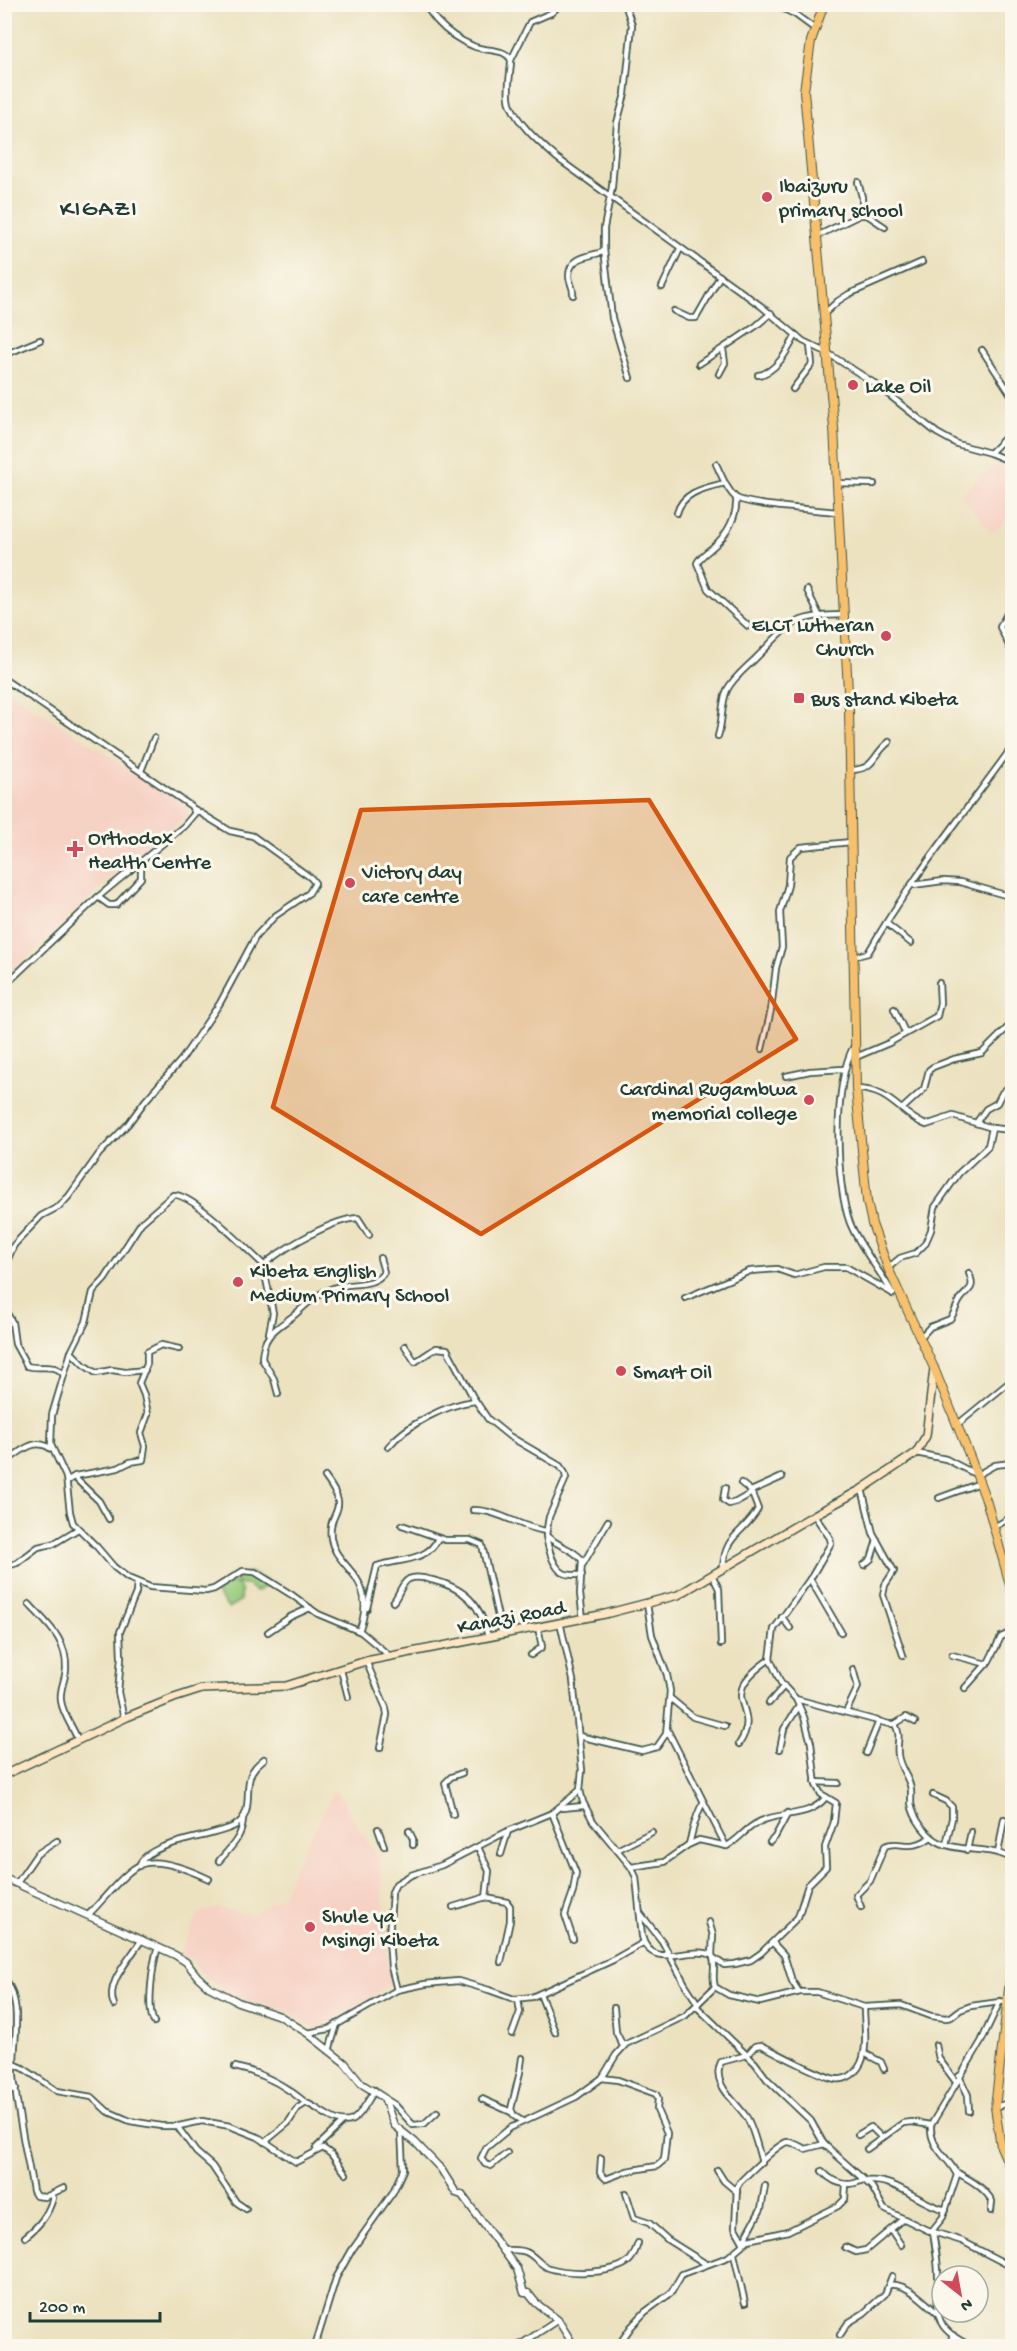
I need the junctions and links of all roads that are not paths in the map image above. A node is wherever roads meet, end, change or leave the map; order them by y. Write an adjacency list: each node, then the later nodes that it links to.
1 (423, 4): 6 (street)
2 (561, 4): 8 (street)
3 (625, 4): 10 (street)
4 (774, 4): 7 (street)
5 (824, 4): 7 (highway)
6 (429, 6): 8 (street)
7 (814, 29): 13 (highway)
8 (511, 60): 10 (street)
9 (858, 182): 11 (street)
10 (610, 195): 14 (street); 15 (street)
11 (862, 215): 12 (street); 13 (street)
12 (885, 227)
13 (817, 236): 22 (highway)
14 (604, 249): 19 (street); 33 (street)
15 (680, 249): 17 (street); 18 (street)
16 (922, 262): 22 (street)
17 (720, 276): 20 (street); 21 (street)
18 (662, 287)
19 (573, 295)
20 (674, 311)
21 (771, 313): 23 (street); 26 (street)
22 (823, 315): 28 (highway)
23 (796, 335): 25 (street); 32 (street)
24 (40, 340): 29 (street)
25 (810, 345): 28 (street); 34 (street)
26 (723, 349): 30 (street); 31 (street)
27 (982, 350): 35 (street)
28 (826, 352): 38 (street); 42 (highway)
29 (4, 355)
30 (699, 364)
31 (719, 374)
32 (758, 375)
33 (630, 378)
34 (793, 389)
35 (1012, 396)
36 (1012, 422): 37 (street)
37 (1011, 434): 38 (street)
38 (990, 453): 39 (street)
39 (1012, 462)
40 (716, 464): 41 (street)
41 (725, 483): 44 (street); 46 (street)
42 (837, 483): 43 (street); 45 (highway)
43 (874, 484)
44 (736, 498): 45 (street); 51 (street)
45 (838, 512): 50 (highway)
46 (677, 513)
47 (807, 590): 49 (street)
48 (1012, 604): 52 (street)
49 (819, 615): 50 (street); 54 (street)
50 (843, 615): 58 (highway)
51 (748, 626)
52 (1012, 652)
53 (4, 679): 59 (street)
54 (718, 736)
55 (154, 738): 59 (street)
56 (889, 742): 58 (street)
57 (1012, 747): 63 (street)
58 (850, 770): 61 (highway)
59 (141, 771): 60 (street)
60 (194, 809): 62 (street); 88 (street)
61 (851, 842): 68 (highway); 75 (street)
62 (141, 862): 64 (street); 64 (street)
63 (913, 885): 65 (street); 66 (street)
64 (98, 897): 70 (street)
65 (1012, 897)
66 (886, 923): 67 (street); 68 (street)
67 (911, 943)
68 (853, 957): 74 (highway)
69 (939, 983): 73 (street)
70 (4, 986)
71 (894, 1009): 73 (street)
72 (1012, 1023): 81 (street)
73 (906, 1032): 76 (street)
74 (855, 1044): 76 (highway); 77 (street)
75 (762, 1049)
76 (856, 1057): 80 (highway)
77 (844, 1069): 78 (street); 93 (street)
78 (786, 1076)
79 (1012, 1084): 82 (street)
80 (856, 1089): 81 (street); 89 (highway)
81 (903, 1108): 82 (street)
82 (976, 1123): 83 (street)
83 (992, 1128): 84 (street); 89 (street)
84 (1012, 1130)
85 (369, 1235): 87 (street)
86 (380, 1258): 96 (street)
87 (265, 1266): 96 (street); 100 (street)
88 (4, 1268)
89 (888, 1268): 93 (highway)
90 (969, 1273): 97 (street)
91 (4, 1275): 92 (street)
92 (4, 1282)
93 (897, 1295): 94 (street); 97 (highway)
94 (685, 1298)
95 (4, 1308): 103 (street)
96 (268, 1336): 105 (street)
97 (920, 1338): 101 (highway)
98 (405, 1346): 106 (street)
99 (179, 1349): 102 (street)
100 (71, 1352): 102 (street); 103 (street)
101 (934, 1368): 107 (highway); 110 (main road)
102 (145, 1370): 113 (street)
103 (64, 1375): 109 (street)
104 (1012, 1380): 107 (street)
105 (278, 1394)
106 (475, 1401): 108 (street); 131 (street)
107 (958, 1424): 116 (highway)
108 (388, 1447)
109 (51, 1449): 111 (street); 117 (street)
110 (916, 1453): 116 (street); 120 (main road, Kanazi Road)
111 (4, 1463)
112 (1012, 1463): 116 (street)
113 (74, 1477): 117 (street); 126 (street)
114 (782, 1477): 121 (street)
115 (325, 1478): 149 (street)
116 (978, 1479): 122 (street); 129 (highway)
117 (67, 1481): 130 (street)
118 (741, 1483): 121 (street)
119 (725, 1488): 121 (street)
120 (862, 1489): 124 (main road, Kanazi Road); 133 (street)
121 (752, 1492): 139 (street)
122 (939, 1498)
123 (473, 1510): 131 (street)
124 (814, 1515): 139 (main road, Kanazi Road); 142 (street)
125 (1010, 1518): 129 (street)
126 (110, 1519)
127 (608, 1521): 136 (street)
128 (402, 1525): 132 (street)
129 (993, 1528): 135 (highway)
130 (78, 1529): 138 (street); 143 (street)
131 (546, 1533): 136 (street); 140 (street)
132 (438, 1538): 149 (street); 159 (street)
133 (877, 1540): 137 (street); 163 (street)
134 (1012, 1558): 135 (street)
135 (1003, 1560): 144 (highway)
136 (583, 1564): 140 (street)
137 (864, 1566)
138 (4, 1567)
139 (723, 1569): 141 (main road, Kanazi Road)
140 (582, 1575): 151 (street)
141 (712, 1575): 146 (main road, Kanazi Road); 161 (street)
142 (810, 1579): 150 (street); 157 (street)
143 (137, 1582): 148 (street); 179 (street)
144 (1012, 1592)
145 (393, 1602): 160 (street)
146 (647, 1604): 151 (main road, Kanazi Road); 174 (street)
147 (29, 1605): 186 (street)
148 (310, 1608): 155 (street); 156 (street)
149 (366, 1608): 155 (street)
150 (782, 1617): 154 (street); 166 (street)
151 (583, 1619): 152 (main road, Kanazi Road)
152 (560, 1622): 153 (main road, Kanazi Road); 185 (street)
153 (537, 1627): 159 (main road, Kanazi Road); 162 (street)
154 (790, 1628)
155 (359, 1631): 165 (street)
156 (268, 1632)
157 (842, 1632)
158 (1012, 1632): 168 (street)
159 (502, 1635): 160 (main road, Kanazi Road)
160 (488, 1637): 165 (main road, Kanazi Road)
161 (721, 1644)
162 (531, 1655)
163 (903, 1655)
164 (952, 1655): 168 (street)
165 (391, 1657): 167 (main road, Kanazi Road)
166 (770, 1659): 171 (street); 187 (street)
167 (366, 1661): 170 (main road, Kanazi Road); 188 (street)
168 (987, 1664): 172 (street)
169 (853, 1669): 178 (street)
170 (341, 1670): 173 (street); 179 (main road, Kanazi Road)
171 (784, 1686): 175 (street); 176 (street)
172 (965, 1688)
173 (348, 1697)
174 (670, 1698): 183 (street); 184 (street)
175 (796, 1699): 177 (street); 178 (street)
176 (769, 1703)
177 (799, 1706): 189 (street); 194 (street)
178 (846, 1712): 180 (street)
179 (124, 1719): 186 (main road, Kanazi Road)
180 (879, 1721): 182 (street); 190 (street)
181 (915, 1722): 182 (street)
182 (895, 1724): 212 (street)
183 (725, 1726)
184 (667, 1729): 185 (street); 199 (street)
185 (579, 1736): 196 (street)
186 (78, 1740): 193 (main road, Kanazi Road)
187 (740, 1744)
188 (380, 1748)
189 (780, 1749)
190 (866, 1753)
191 (264, 1759): 205 (street)
192 (462, 1773): 204 (street)
193 (4, 1775)
194 (815, 1782): 195 (street); 198 (street)
195 (838, 1783)
196 (580, 1790): 200 (street); 201 (street)
197 (933, 1795): 217 (street)
198 (826, 1797): 203 (street); 240 (street)
199 (703, 1803): 215 (street); 219 (street)
200 (584, 1806): 201 (street); 221 (street)
201 (559, 1809): 202 (street)
202 (552, 1813): 209 (street); 239 (street)
203 (788, 1813): 214 (street); 219 (street)
204 (453, 1814)
205 (243, 1818): 226 (street); 227 (street)
206 (1004, 1818): 223 (street)
207 (378, 1829): 218 (street)
208 (409, 1831): 216 (street)
209 (508, 1831): 220 (street); 224 (street)
210 (652, 1832): 221 (street)
211 (970, 1832): 222 (street)
212 (931, 1837): 217 (street); 234 (street)
213 (57, 1841): 231 (street)
214 (770, 1842)
215 (689, 1844): 219 (street); 228 (street)
216 (412, 1845)
217 (946, 1845): 222 (street)
218 (384, 1846)
219 (726, 1846)
220 (478, 1847): 232 (street); 250 (street)
221 (617, 1850): 228 (street)
222 (967, 1850): 223 (street)
223 (998, 1853): 225 (street)
224 (501, 1854)
225 (1012, 1859)
226 (219, 1861)
227 (139, 1866): 230 (street); 236 (street)
228 (632, 1867): 235 (street)
229 (5, 1879): 231 (street)
230 (209, 1879)
231 (17, 1883): 236 (street)
232 (486, 1897): 233 (street); 245 (street)
233 (453, 1907)
234 (861, 1907)
235 (639, 1911): 241 (street); 243 (street)
236 (88, 1915): 238 (street)
237 (709, 1922): 244 (street)
238 (142, 1939): 242 (street); 255 (street)
239 (573, 1939)
240 (773, 1942): 244 (street); 251 (street)
241 (643, 1943): 243 (street); 252 (street)
242 (158, 1947): 259 (street); 262 (street)
243 (669, 1956): 244 (street); 256 (street)
244 (713, 1957): 249 (street)
245 (501, 1962)
246 (1012, 1963): 248 (highway)
247 (5, 1979): 270 (street)
248 (1011, 1985): 254 (highway)
249 (715, 1987): 251 (street); 256 (street)
250 (398, 1990): 253 (street); 260 (street)
251 (799, 1992): 257 (street)
252 (540, 1994): 253 (street); 261 (street)
253 (518, 1999): 263 (street)
254 (1004, 2001): 257 (street); 274 (street); 284 (highway)
255 (114, 2005)
256 (697, 2005): 265 (street); 268 (street)
257 (864, 2007): 267 (street)
258 (614, 2008): 265 (street)
259 (154, 2022)
260 (337, 2024): 262 (street); 266 (street)
261 (555, 2032)
262 (307, 2033): 266 (street)
263 (513, 2034)
264 (936, 2045): 276 (street)
265 (623, 2046): 275 (street)
266 (329, 2052): 279 (street)
267 (864, 2053): 268 (street); 272 (street)
268 (747, 2055): 296 (street); 301 (street)
269 (522, 2058): 287 (street)
270 (14, 2064): 278 (street); 291 (street)
271 (236, 2067): 283 (street)
272 (884, 2069)
273 (1012, 2075): 277 (street)
274 (959, 2076): 276 (street); 285 (street)
275 (602, 2078): 288 (street); 300 (street)
276 (956, 2082): 290 (street)
277 (1012, 2085): 284 (street)
278 (16, 2088): 280 (street); 313 (street)
279 (375, 2090): 281 (street); 289 (street)
280 (4, 2093)
281 (384, 2098): 286 (street); 292 (street)
282 (482, 2099): 287 (street)
283 (306, 2103): 289 (street); 295 (street)
284 (995, 2107): 305 (highway)
285 (969, 2110)
286 (437, 2112)
287 (512, 2112): 288 (street)
288 (522, 2121): 299 (street)
289 (342, 2123): 298 (street)
290 (931, 2125): 294 (street); 304 (street)
291 (177, 2126): 295 (street); 314 (street)
292 (401, 2130): 325 (street); 338 (street)
293 (858, 2135): 294 (street)
294 (882, 2138): 297 (street)
295 (265, 2142): 298 (street)
296 (824, 2144): 301 (street); 307 (street)
297 (867, 2149)
298 (313, 2152): 306 (street)
299 (507, 2153)
300 (601, 2158)
301 (762, 2163): 311 (street)
302 (717, 2170): 311 (street)
303 (822, 2172): 308 (street)
304 (956, 2172): 315 (street); 316 (street)
305 (1012, 2172)
306 (346, 2174)
307 (864, 2180): 308 (street); 315 (street); 317 (street)
308 (846, 2184): 321 (street)
309 (765, 2186): 321 (street)
310 (64, 2188): 313 (street)
311 (737, 2192): 321 (street)
312 (626, 2193): 328 (street)
313 (51, 2195): 320 (street)
314 (246, 2209)
315 (946, 2210): 319 (street)
316 (991, 2211)
317 (903, 2219): 318 (street); 319 (street)
318 (891, 2230): 323 (street); 324 (street)
319 (932, 2232): 327 (street); 329 (street)
320 (25, 2237)
321 (743, 2242): 326 (street)
322 (638, 2243): 325 (street)
323 (901, 2245)
324 (844, 2247)
325 (503, 2250): 334 (street)
326 (734, 2254): 328 (street); 332 (street)
327 (937, 2264)
328 (706, 2265): 341 (street)
329 (1012, 2267)
330 (892, 2276): 331 (street)
331 (889, 2285): 333 (street); 336 (street)
332 (745, 2303)
333 (930, 2307)
334 (558, 2320): 339 (street); 340 (street)
335 (941, 2324): 337 (street)
336 (840, 2335)
337 (953, 2335): 342 (street); 343 (street)
338 (315, 2346)
339 (518, 2346)
340 (574, 2346)
341 (618, 2346)
342 (949, 2346)
343 (971, 2346)

